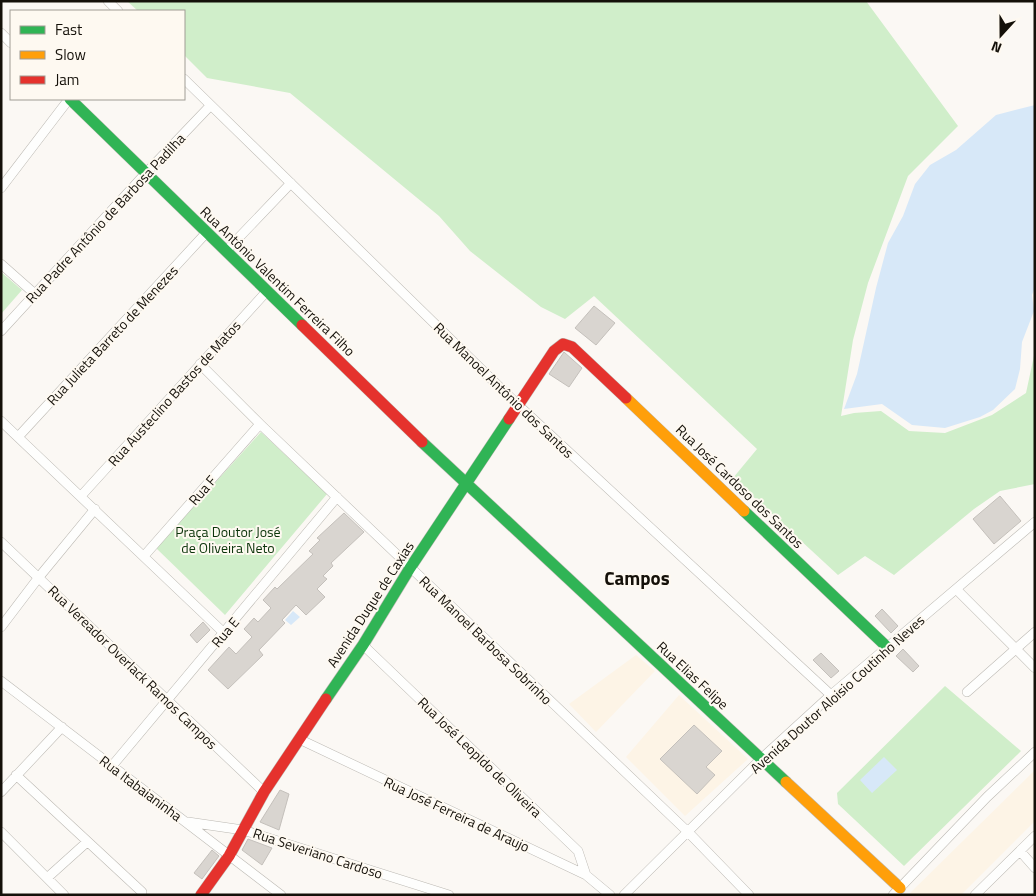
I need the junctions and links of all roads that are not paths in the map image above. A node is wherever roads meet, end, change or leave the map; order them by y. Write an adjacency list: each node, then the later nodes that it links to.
1 (108, 1): 2 (street)
2 (117, 10)
3 (1, 33): 4 (street)
4 (10, 42)
5 (185, 80): 8 (street, Rua Manoel Antônio dos Santos)
6 (69, 100): 11 (street)
7 (71, 100): 9 (street, Rua Antônio Valentim Ferreira Filho)
8 (210, 106): 9 (street, Rua Padre Antônio de Barbosa Padilha); 10 (street, Rua Manoel Antônio dos Santos)
9 (146, 173): 12 (street, Rua Antônio Valentim Ferreira Filho); 16 (street, Rua Padre Antônio de Barbosa Padilha)
10 (291, 183): 13 (street); 20 (street, Rua Manoel Antônio dos Santos)
11 (1, 188)
12 (206, 232): 13 (street, Rua Antônio Valentim Ferreira Filho); 23 (street, Rua Julieta Barreto de Menezes)
13 (226, 251): 15 (street, Rua Antônio Valentim Ferreira Filho)
14 (1, 264): 16 (street)
15 (267, 291): 19 (street, Rua Austeclino Bastos de Matos); 24 (street, Rua Antônio Valentim Ferreira Filho)
16 (35, 294): 17 (street, Rua Padre Antônio de Barbosa Padilha)
17 (1, 331)
18 (572, 347): 20 (street, Avenida Duque de Caxias); 38 (street, Rua José Cardoso dos Santos)
19 (200, 364): 22 (street, Rua Manoel Barbosa Sobrinho); 25 (street, Rua Austeclino Bastos de Matos)
20 (518, 405): 24 (street, Avenida Duque de Caxias); 43 (street, Rua Manoel Antônio dos Santos)
21 (1, 421): 23 (street)
22 (260, 424): 26 (street, Rua Manoel Barbosa Sobrinho); 30 (street, Rua F)
23 (18, 437): 25 (street)
24 (466, 484): 31 (street, Avenida Duque de Caxias); 48 (street, Rua Elias Felipe)
25 (81, 496): 27 (street)
26 (337, 497): 31 (street, Rua Manoel Barbosa Sobrinho); 35 (street, Rua E)
27 (95, 509): 30 (street); 32 (street)
28 (1035, 522): 33 (street, Avenida Doutor Aloisio Coutinho Neves)
29 (1, 542): 32 (street, Rua Vereador Overlack Ramos Campos)
30 (144, 556): 35 (street)
31 (410, 568): 37 (street, Avenida Duque de Caxias); 56 (street, Rua Manoel Barbosa Sobrinho)
32 (38, 577): 34 (street); 44 (street, Rua Vereador Overlack Ramos Campos)
33 (956, 589): 38 (street, Avenida Doutor Aloisio Coutinho Neves); 39 (street)
34 (1, 627)
35 (224, 632): 44 (street, Rua E)
36 (1035, 632): 39 (street)
37 (363, 645): 46 (street, Avenida Duque de Caxias); 62 (street, Rua José Leopldo de Oliveira)
38 (887, 647): 43 (street, Avenida Doutor Aloisio Coutinho Neves)
39 (1016, 649): 40 (street); 42 (street)
40 (1035, 668)
41 (1, 681): 45 (street, Rua Itabaianinha)
42 (967, 692)
43 (830, 695): 48 (street, Avenida Doutor Aloisio Coutinho Neves)
44 (168, 701): 49 (street, Rua E); 52 (street, Rua Vereador Overlack Ramos Campos)
45 (62, 727): 49 (street, Rua Itabaianinha); 50 (street)
46 (300, 739): 52 (street, Avenida Duque de Caxias); 62 (street, Rua José Ferreira de Araujo)
47 (1035, 752): 64 (street)
48 (762, 759): 56 (street, Avenida Doutor Aloisio Coutinho Neves); 64 (street, Rua Elias Felipe)
49 (112, 766): 53 (street, Rua Itabaianinha)
50 (16, 775): 51 (street); 58 (street)
51 (1, 792)
52 (264, 792): 54 (street, Avenida Duque de Caxias)
53 (186, 821): 54 (street, Rua Severiano Cardoso); 60 (street, Rua Itabaianinha)
54 (243, 830): 60 (street, Avenida Duque de Caxias); 69 (street, Rua Severiano Cardoso)
55 (1, 832): 63 (street)
56 (688, 832): 71 (street, Avenida Doutor Aloisio Coutinho Neves); 72 (street, Rua Manoel Barbosa Sobrinho)
57 (1035, 836): 59 (street)
58 (88, 842): 63 (street); 65 (street)
59 (1020, 852): 61 (street); 73 (street)
60 (229, 856): 66 (street, Avenida Duque de Caxias); 68 (street, Rua Itabaianinha)
61 (1035, 868)
62 (586, 875): 70 (street, Rua José Ferreira de Araujo)
63 (46, 878): 67 (street)
64 (896, 891)
65 (142, 892)
66 (207, 892)
67 (64, 895)
68 (280, 895)
69 (449, 895)
70 (610, 895)
71 (624, 895)
72 (749, 895)
73 (974, 895)

